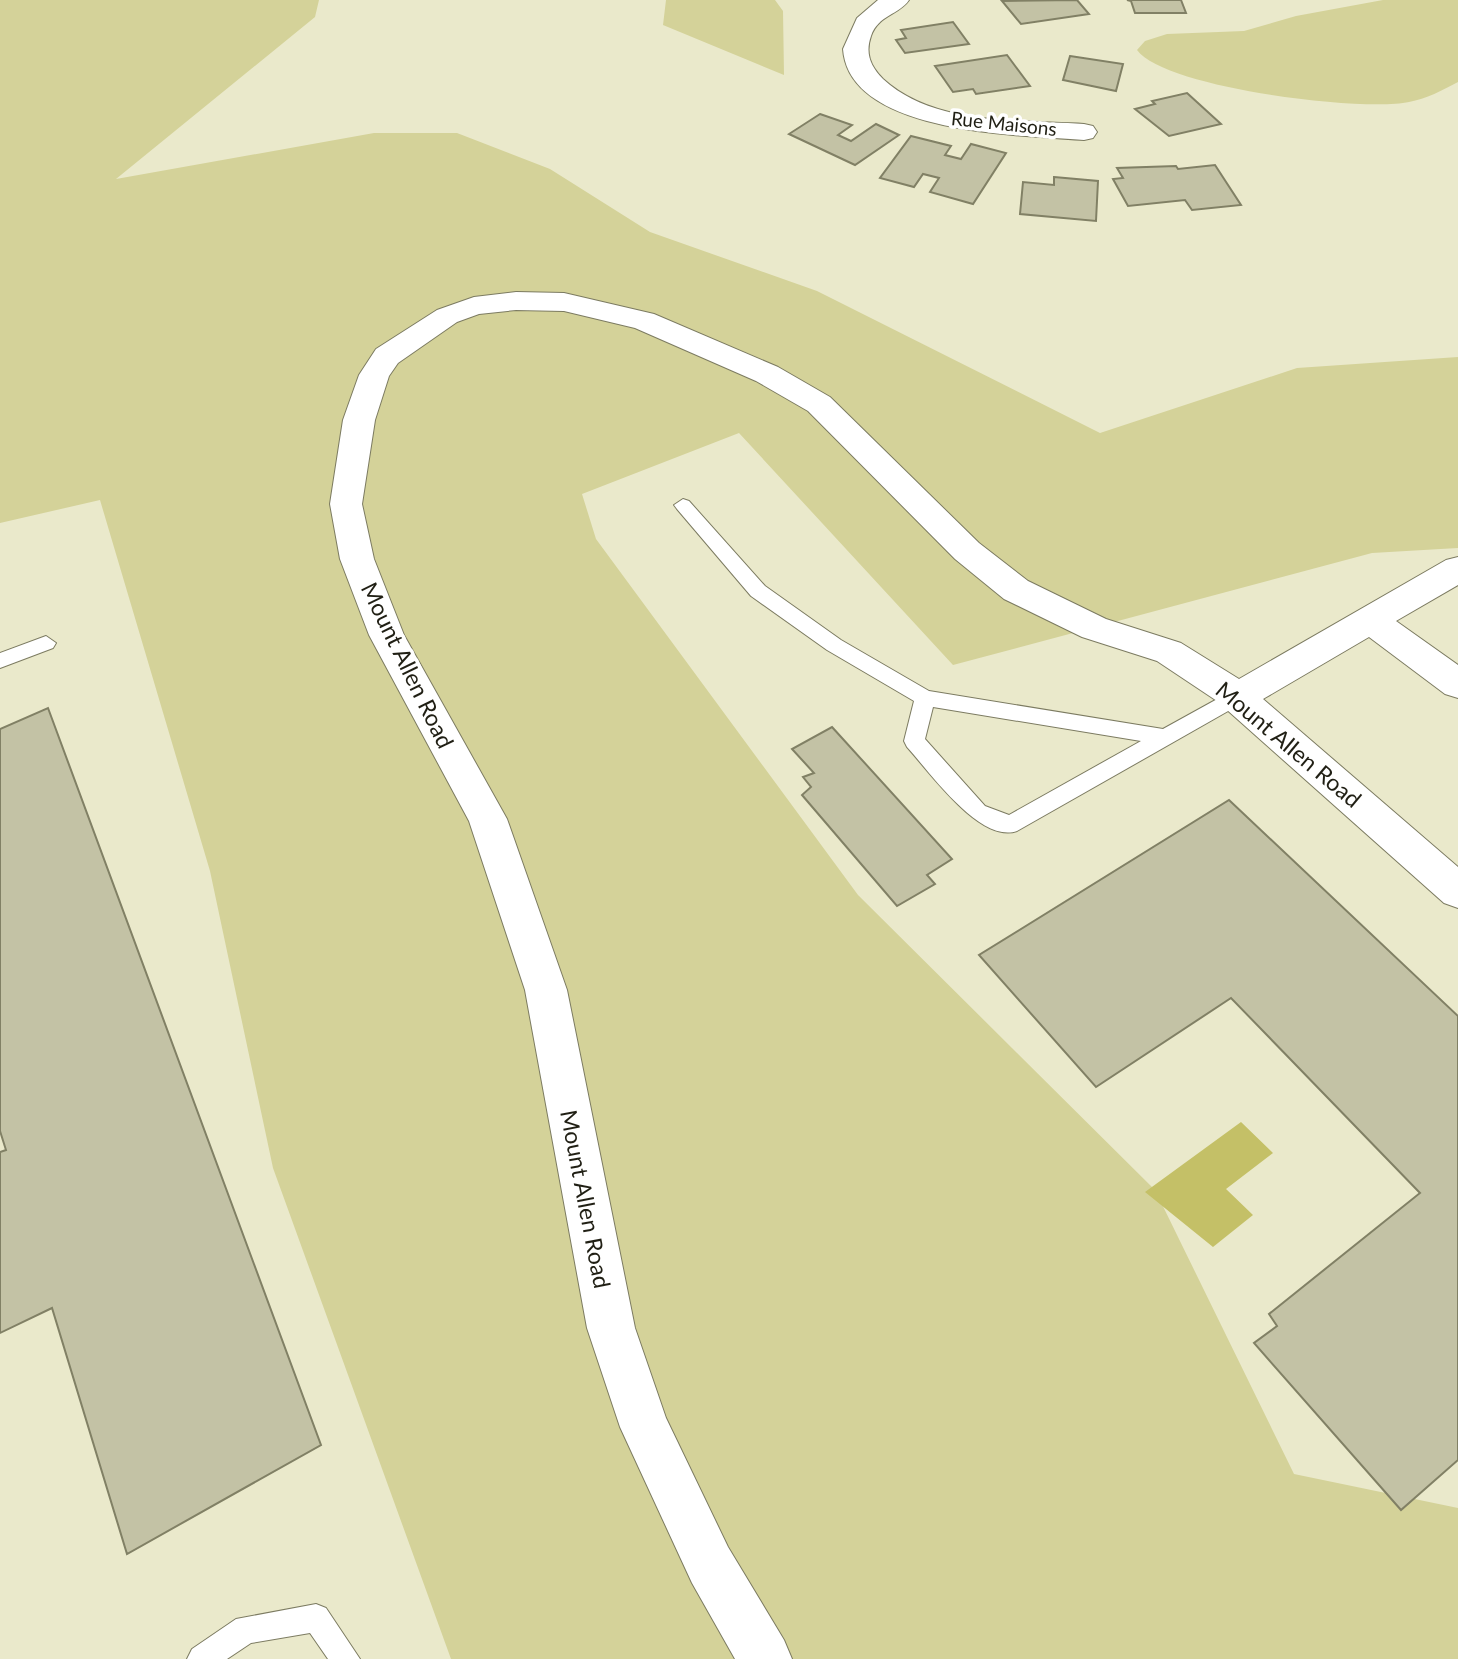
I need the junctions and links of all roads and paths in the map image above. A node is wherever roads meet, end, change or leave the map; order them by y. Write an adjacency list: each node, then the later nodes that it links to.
1 (897, 0): 2 (street, Rue Maisons)
2 (1084, 132)
3 (683, 505): 10 (lane)
4 (1458, 569): 5 (street)
5 (1370, 620): 8 (street); 9 (street)
6 (46, 643): 7 (lane)
7 (0, 661)
8 (1458, 684)
9 (1237, 697): 11 (lane); 12 (street, Mount Allen Road); 15 (street, Mount Allen Road)
10 (925, 698): 11 (lane); 11 (lane)
11 (1163, 737)
12 (1458, 891)
13 (202, 1659): 14 (lane)
14 (345, 1659)
15 (765, 1659)

